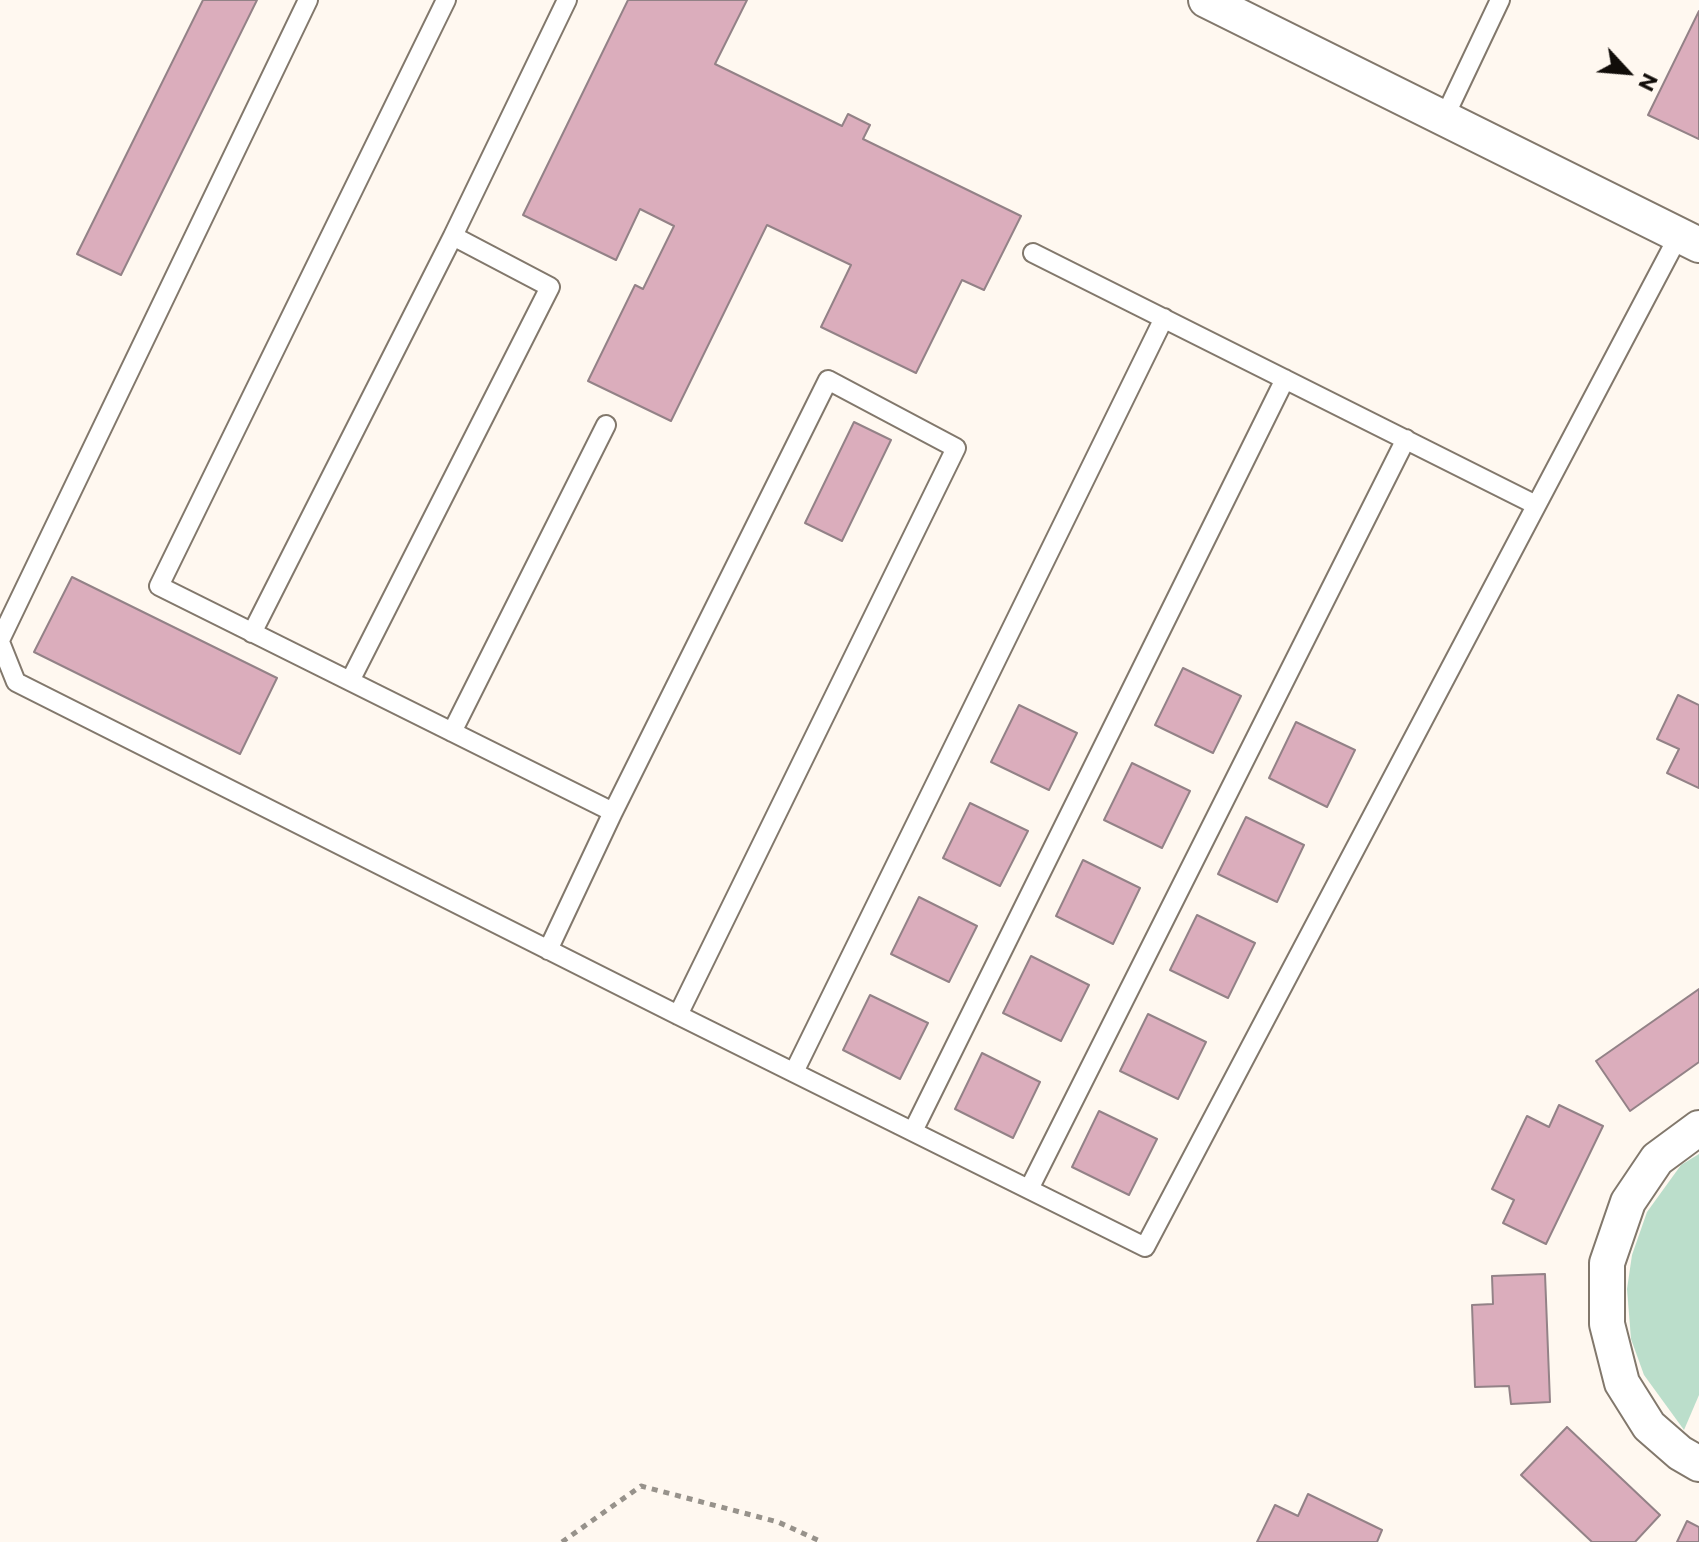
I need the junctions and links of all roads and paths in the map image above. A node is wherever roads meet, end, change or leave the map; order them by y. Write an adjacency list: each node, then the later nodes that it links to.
1 (308, 0): 16 (lane)
2 (446, 0): 15 (lane)
3 (567, 0): 7 (lane)
4 (1206, 0): 6 (street)
5 (1500, 0): 6 (lane)
6 (1444, 118): 8 (street)
7 (453, 236): 15 (lane); 17 (lane)
8 (1689, 240): 14 (lane)
9 (1033, 253): 10 (lane)
10 (1164, 318): 11 (lane); 22 (lane)
11 (1285, 379): 13 (lane); 24 (lane)
12 (606, 425): 18 (lane)
13 (1406, 439): 14 (lane); 25 (lane)
14 (1536, 505): 25 (lane)
15 (252, 633): 17 (lane)
16 (0, 641): 20 (lane)
17 (350, 681): 18 (lane)
18 (452, 732): 19 (lane)
19 (613, 812): 20 (lane); 21 (lane)
20 (548, 950): 21 (lane)
21 (678, 1015): 22 (lane)
22 (794, 1072): 24 (lane)
23 (1699, 1128): 26 (street)
24 (913, 1131): 25 (lane)
25 (1029, 1189)
26 (1699, 1464)
27 (562, 1542): 28 (path)
28 (822, 1542)

